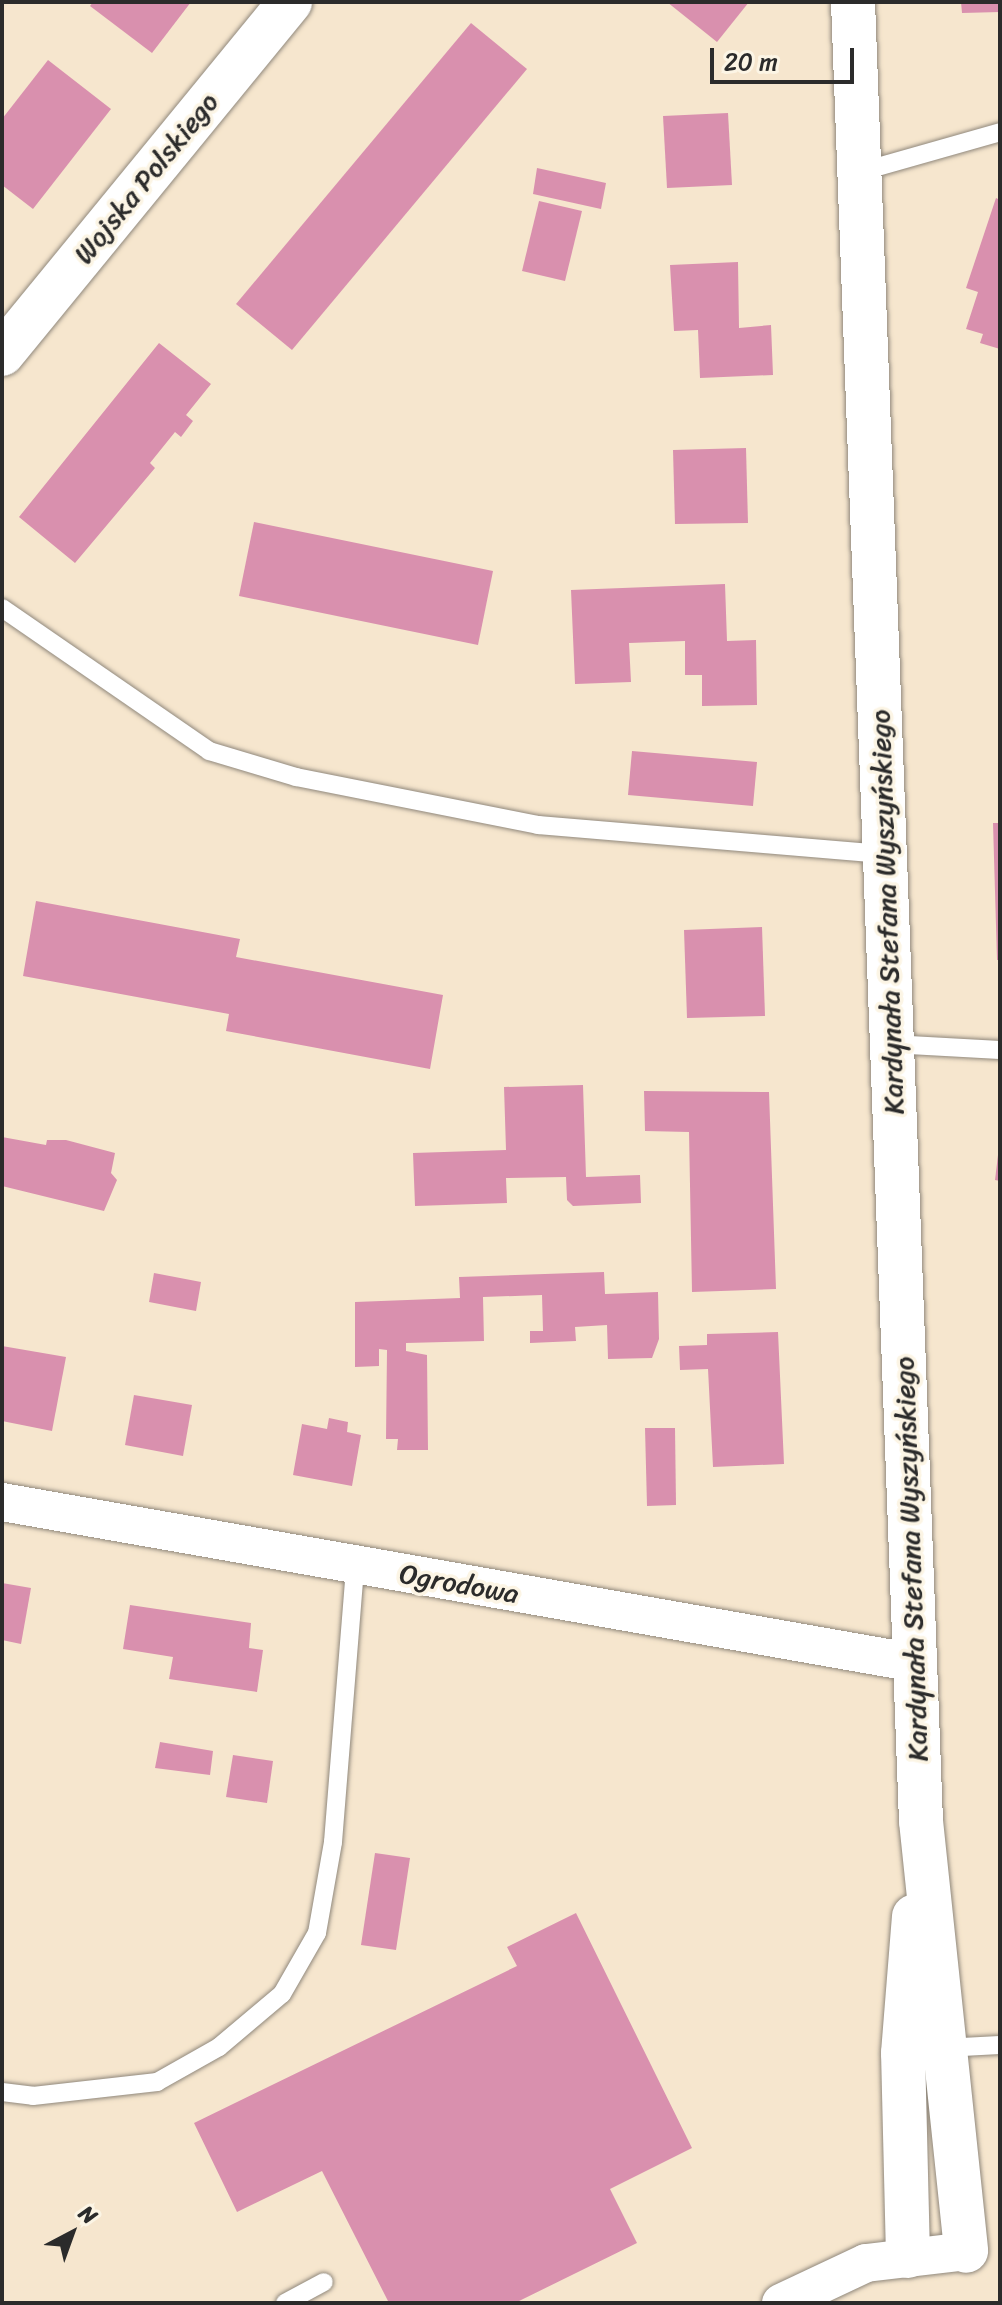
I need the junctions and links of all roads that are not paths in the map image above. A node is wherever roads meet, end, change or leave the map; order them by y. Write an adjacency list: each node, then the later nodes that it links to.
1 (290, 2): 5 (street, Wojska Polskiego)
2 (853, 2): 4 (street, Kardynała Stefana Wyszyńskiego)
3 (1000, 132): 4 (lane)
4 (857, 173): 7 (street, Kardynała Stefana Wyszyńskiego)
5 (7, 337)
6 (2, 608): 7 (lane)
7 (886, 854): 8 (street, Kardynała Stefana Wyszyńskiego)
8 (891, 1044): 9 (lane); 12 (street, Kardynała Stefana Wyszyńskiego)
9 (1000, 1050)
10 (2, 1502): 11 (street, Ogrodowa)
11 (355, 1566): 12 (street, Ogrodowa); 17 (lane)
12 (916, 1663): 13 (street, Kardynała Stefana Wyszyńskiego)
13 (921, 1821): 15 (street, Kardynała Stefana Wyszyńskiego); 16 (street, Kardynała Stefana Wyszyńskiego)
14 (1000, 2045): 15 (lane)
15 (949, 2048): 16 (lane); 18 (street, Kardynała Stefana Wyszyńskiego)
16 (903, 2053): 19 (street, Kardynała Stefana Wyszyńskiego)
17 (2, 2092)
18 (966, 2251): 19 (street)
19 (908, 2256): 22 (street)
20 (324, 2282): 21 (lane)
21 (285, 2303)
22 (781, 2303)

